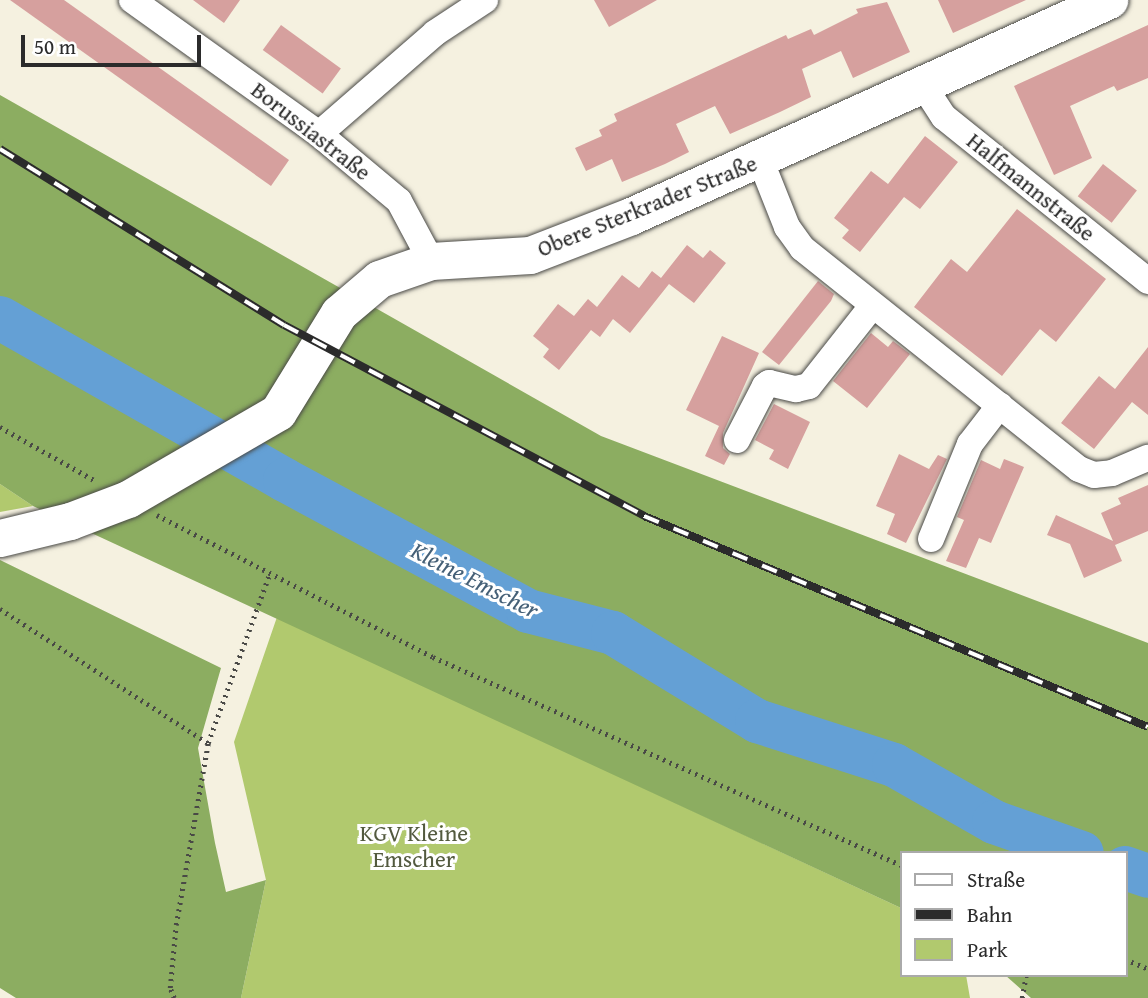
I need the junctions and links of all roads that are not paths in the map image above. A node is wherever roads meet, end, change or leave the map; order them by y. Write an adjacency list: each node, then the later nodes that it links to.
1 (132, 0): 5 (street, Borussiastraße)
2 (485, 0): 5 (street)
3 (1109, 0): 4 (street, Obere Sterkrader Straße)
4 (923, 85): 6 (street, Obere Sterkrader Straße); 8 (street, Halfmannstraße)
5 (319, 134): 7 (street, Borussiastraße)
6 (760, 159): 7 (street, Obere Sterkrader Straße); 9 (street)
7 (431, 261): 13 (street, Obere Sterkrader Straße)
8 (1148, 281)
9 (873, 305): 10 (street); 11 (street)
10 (1000, 405): 12 (street); 14 (street)
11 (737, 440)
12 (1148, 458)
13 (0, 538)
14 (931, 539)

